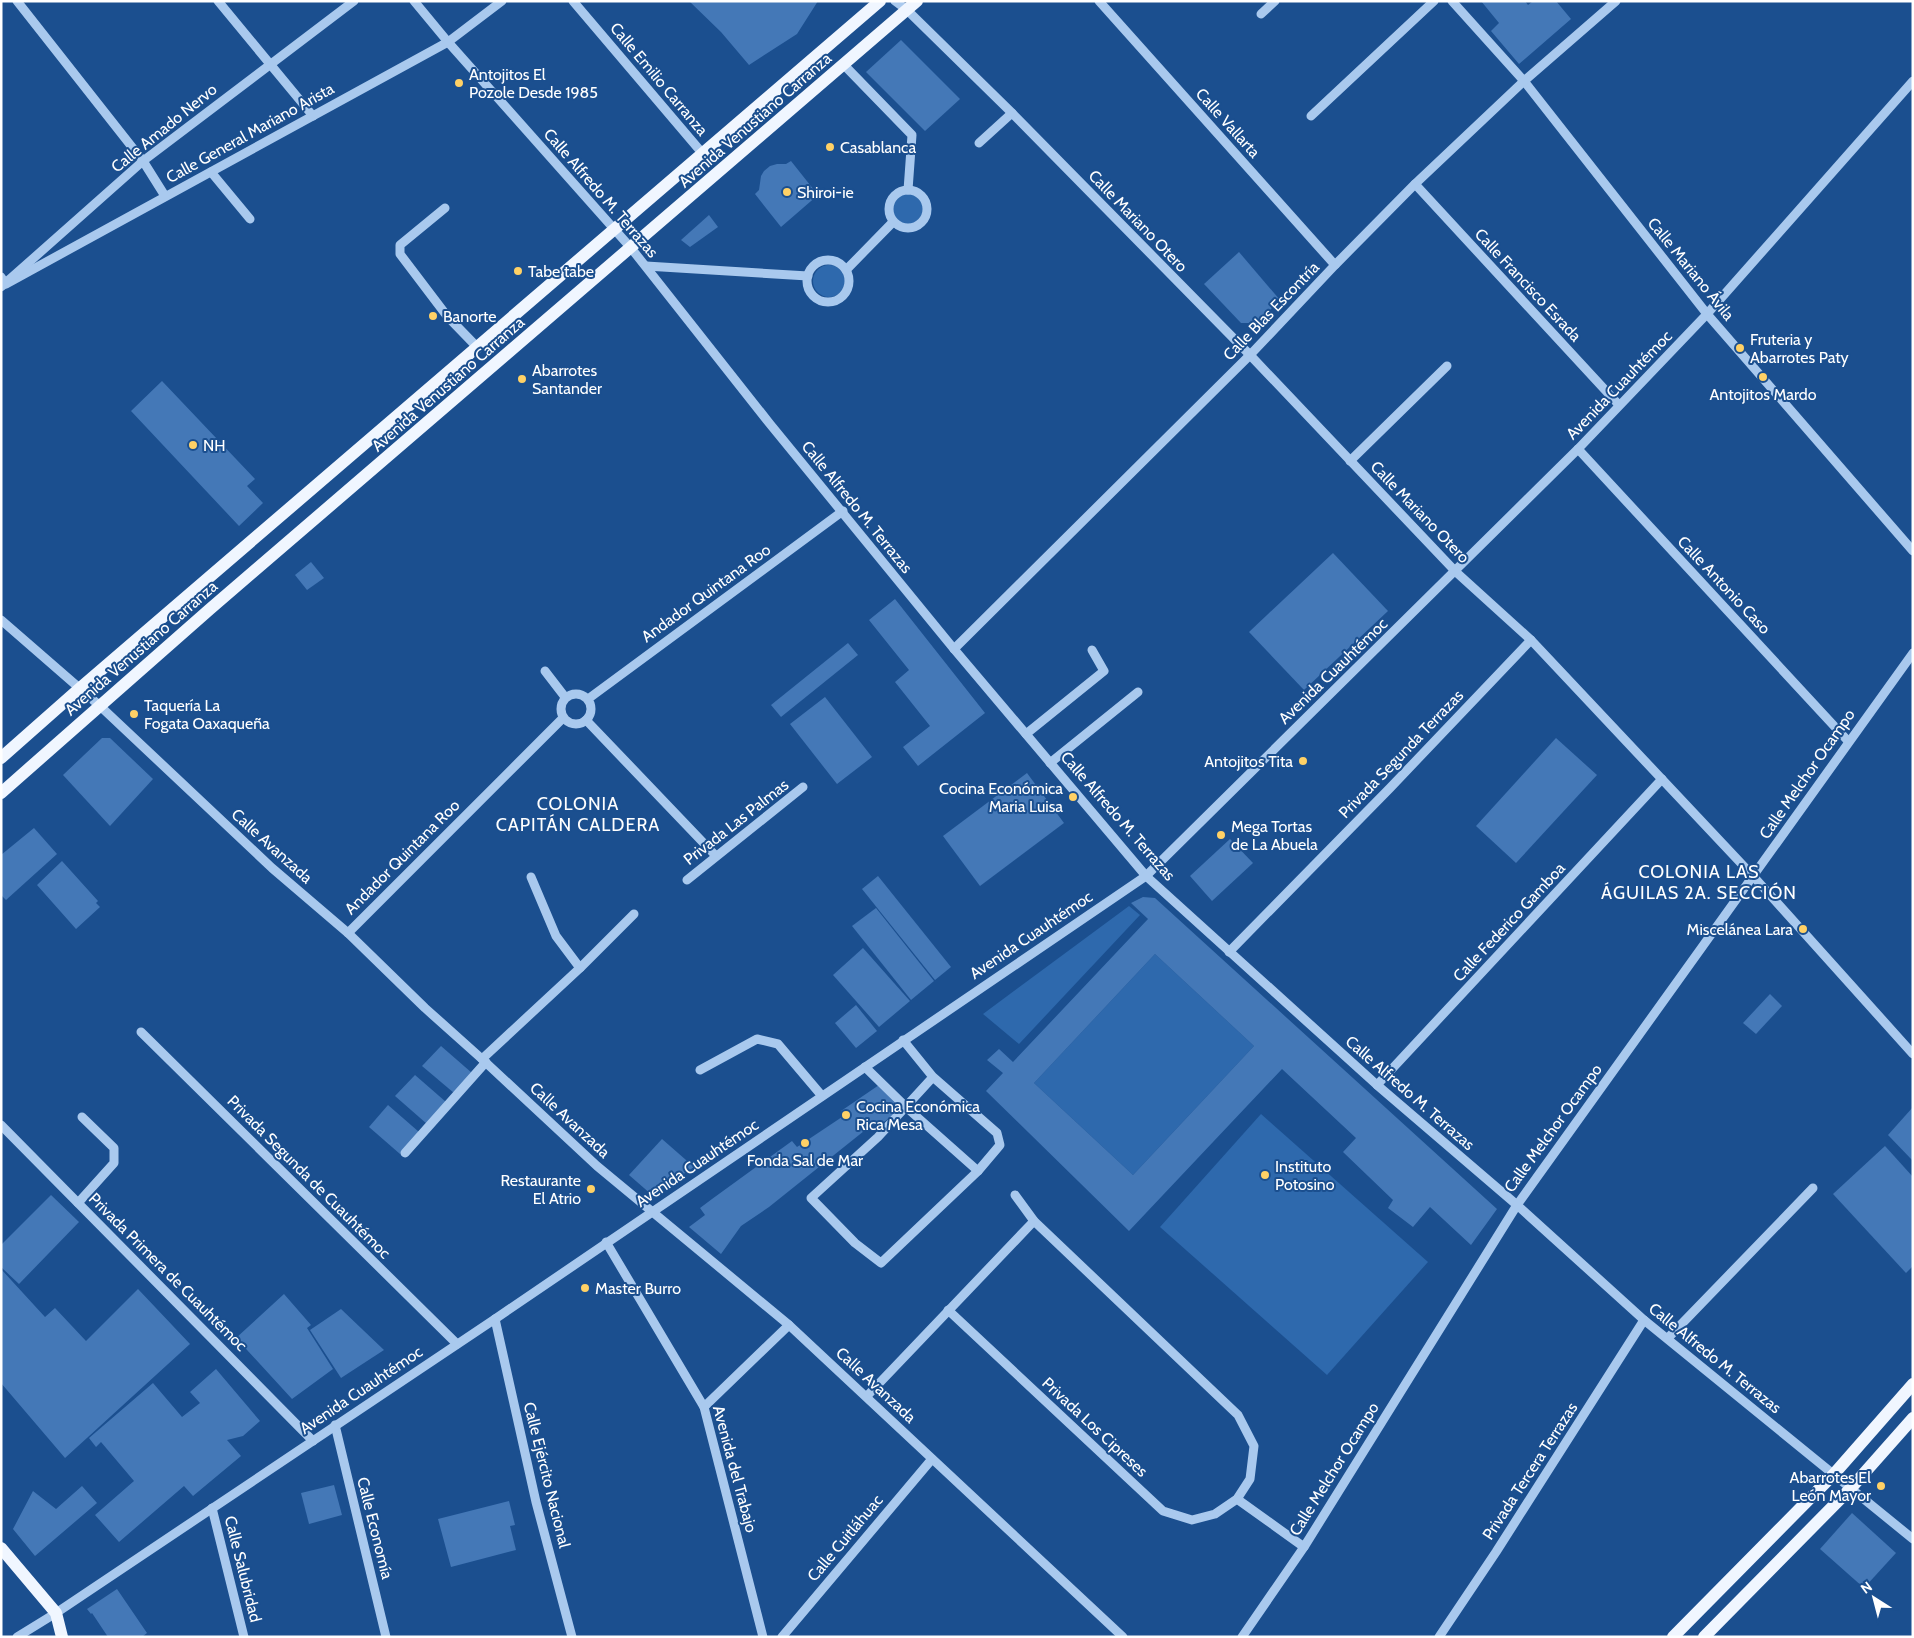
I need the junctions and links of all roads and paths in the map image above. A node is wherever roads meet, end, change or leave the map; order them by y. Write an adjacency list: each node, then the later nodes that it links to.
1 (17, 1): 27 (street)
2 (218, 1): 18 (street)
3 (354, 1): 18 (street, Calle Amado Nervo)
4 (414, 1): 17 (street, Calle Alfredo M. Terrazas)
5 (502, 1): 17 (street, Calle General Mariano Arista)
6 (573, 1): 26 (street, Calle Emilio Carranza)
7 (880, 1): 26 (main road, Avenida Venustiano Carranza)
8 (895, 1): 15 (street, Calle Mariano Otero)
9 (917, 1): 15 (main road, Avenida Venustiano Carranza)
10 (1099, 1): 37 (street, Calle Vallarta)
11 (1275, 1): 16 (street)
12 (1434, 1): 24 (street)
13 (1452, 1): 20 (street, Calle Mariano Ávila)
14 (1616, 1): 20 (street, Calle Blas Escontría)
15 (907, 10): 19 (main road, Avenida Venustiano Carranza); 22 (street, Calle Mariano Otero)
16 (1261, 14)
17 (448, 42): 23 (street, Calle General Mariano Arista); 35 (street, Calle Alfredo M. Terrazas)
18 (271, 63): 23 (street); 27 (street, Calle Amado Nervo)
19 (844, 64): 30 (street); 36 (main road, Avenida Venustiano Carranza)
20 (1524, 81): 29 (street, Calle Blas Escontría); 42 (street, Calle Mariano Ávila)
21 (1913, 81): 42 (street, Avenida Cuauhtémoc)
22 (1012, 113): 25 (street); 44 (street, Calle Mariano Otero)
23 (313, 116): 28 (street, Calle General Mariano Arista)
24 (1311, 116)
25 (980, 143)
26 (703, 154): 35 (main road, Avenida Venustiano Carranza)
27 (143, 161): 31 (street); 41 (street, Calle Amado Nervo)
28 (211, 172): 31 (street, Calle General Mariano Arista); 33 (street)
29 (1416, 184): 37 (street, Calle Blas Escontría); 46 (street, Calle Francisco Esrada)
30 (908, 190): 34 (street); 34 (street)
31 (166, 196): 41 (street, Calle General Mariano Arista)
32 (445, 208): 43 (street)
33 (250, 219)
34 (893, 222): 39 (street)
35 (616, 230): 36 (street, Calle Alfredo M. Terrazas); 43 (main road, Avenida Venustiano Carranza)
36 (631, 248): 38 (street, Calle Alfredo M. Terrazas); 62 (main road, Avenida Venustiano Carranza)
37 (1335, 265): 44 (street, Calle Blas Escontría)
38 (646, 266): 40 (street); 49 (street, Calle Alfredo M. Terrazas)
39 (846, 270): 40 (street); 40 (street)
40 (808, 276)
41 (3, 283)
42 (1707, 314): 46 (street, Avenida Cuauhtémoc); 50 (street, Calle Mariano Ávila)
43 (476, 347): 58 (main road, Avenida Venustiano Carranza)
44 (1250, 355): 48 (street, Calle Mariano Otero); 54 (street, Calle Blas Escontría)
45 (1446, 366): 48 (street)
46 (1619, 405): 47 (street, Avenida Cuauhtémoc)
47 (1578, 449): 51 (street, Avenida Cuauhtémoc); 66 (street, Calle Antonio Caso)
48 (1350, 461): 51 (street, Calle Mariano Otero)
49 (843, 511): 54 (street, Calle Alfredo M. Terrazas); 61 (street, Andador Quintana Roo)
50 (1913, 551)
51 (1456, 572): 53 (street, Calle Mariano Otero); 73 (street, Avenida Cuauhtémoc)
52 (1, 620): 58 (street, Calle Avanzada)
53 (1531, 640): 69 (street, Calle Mariano Otero); 79 (street, Privada Segunda Terrazas)
54 (954, 649): 65 (street, Calle Alfredo M. Terrazas)
55 (1092, 650): 65 (street)
56 (1913, 653): 66 (street, Calle Melchor Ocampo)
57 (545, 671): 60 (street)
58 (79, 689): 62 (street, Calle Avanzada); 67 (main road, Avenida Venustiano Carranza)
59 (1138, 692): 68 (street)
60 (565, 697): 61 (street); 63 (street)
61 (588, 699): 64 (street)
62 (100, 706): 71 (main road, Avenida Venustiano Carranza); 78 (street, Calle Avanzada)
63 (563, 718): 64 (street); 78 (street, Andador Quintana Roo)
64 (586, 720): 72 (street)
65 (1026, 734): 68 (street, Calle Alfredo M. Terrazas)
66 (1848, 741): 74 (street, Calle Melchor Ocampo)
67 (1, 758)
68 (1050, 763): 73 (street, Calle Alfredo M. Terrazas)
69 (1662, 779): 74 (street, Calle Mariano Otero); 88 (street, Calle Federico Gamboa)
70 (803, 787): 72 (street, Privada Las Palmas)
71 (1, 793)
72 (716, 856): 76 (street, Privada Las Palmas)
73 (1146, 876): 79 (street, Calle Alfredo M. Terrazas); 82 (street, Avenida Cuauhtémoc)
74 (1753, 876): 83 (street, Calle Mariano Otero); 98 (street, Calle Melchor Ocampo)
75 (531, 877): 80 (street)
76 (687, 880)
77 (634, 914): 80 (street)
78 (348, 933): 84 (street, Calle Avanzada)
79 (1229, 952): 88 (street, Calle Alfredo M. Terrazas)
80 (580, 968): 84 (street)
81 (141, 1032): 107 (street, Privada Segunda de Cuauhtémoc)
82 (904, 1040): 85 (street, Avenida Cuauhtémoc); 87 (street)
83 (1913, 1054)
84 (484, 1060): 93 (street); 99 (street, Calle Avanzada)
85 (865, 1067): 89 (street, Avenida Cuauhtémoc); 90 (street)
86 (700, 1070): 89 (street)
87 (933, 1077): 90 (street); 94 (street)
88 (1377, 1085): 98 (street, Calle Alfredo M. Terrazas)
89 (822, 1096): 99 (street, Avenida Cuauhtémoc)
90 (907, 1108): 94 (street); 94 (street)
91 (82, 1117): 97 (street)
92 (1, 1125): 97 (street, Privada Primera de Cuauhtémoc)
93 (405, 1153)
94 (978, 1171)
95 (1812, 1188): 106 (street)
96 (1015, 1195): 100 (street, Privada Los Cipreses)
97 (78, 1203): 113 (street, Privada Primera de Cuauhtémoc)
98 (1517, 1205): 104 (street, Calle Alfredo M. Terrazas); 120 (street, Calle Melchor Ocampo)
99 (652, 1212): 101 (street, Avenida Cuauhtémoc); 105 (street, Calle Avanzada)
100 (1034, 1220): 102 (street); 117 (street, Privada Los Cipreses)
101 (606, 1242): 103 (street, Avenida Cuauhtémoc); 110 (street, Avenida del Trabajo)
102 (948, 1310): 109 (street); 117 (street, Privada Los Cipreses)
103 (495, 1319): 107 (street, Avenida Cuauhtémoc); 128 (street, Calle Ejército Nacional)
104 (1644, 1320): 106 (street, Calle Alfredo M. Terrazas); 132 (street, Privada Tercera Terrazas)
105 (788, 1325): 109 (street, Calle Avanzada); 110 (street)
106 (1668, 1338): 115 (street, Calle Alfredo M. Terrazas)
107 (457, 1344): 112 (street, Avenida Cuauhtémoc)
108 (1913, 1384): 115 (main road)
109 (867, 1396): 114 (street, Calle Avanzada)
110 (704, 1407): 129 (street, Avenida del Trabajo)
111 (1913, 1418): 116 (main road)
112 (335, 1425): 113 (street, Avenida Cuauhtémoc); 127 (street, Calle Economía)
113 (313, 1441): 118 (street, Avenida Cuauhtémoc)
114 (932, 1459): 123 (street, Calle Avanzada); 130 (street, Calle Cuitláhuac)
115 (1834, 1474): 116 (street, Calle Alfredo M. Terrazas); 133 (main road)
116 (1851, 1488): 119 (street, Calle Alfredo M. Terrazas); 134 (main road)
117 (1237, 1499): 120 (street)
118 (212, 1508): 122 (street, Avenida Cuauhtémoc); 126 (street, Calle Salubridad)
119 (1913, 1539)
120 (1304, 1547): 131 (street, Calle Melchor Ocampo)
121 (1, 1548): 122 (main road)
122 (56, 1614): 124 (street, Avenida Cuauhtémoc); 125 (main road)
123 (1120, 1636)
124 (18, 1637)
125 (62, 1637)
126 (244, 1637)
127 (386, 1637)
128 (572, 1637)
129 (763, 1637)
130 (782, 1637)
131 (1242, 1637)
132 (1439, 1637)
133 (1673, 1637)
134 (1704, 1637)

